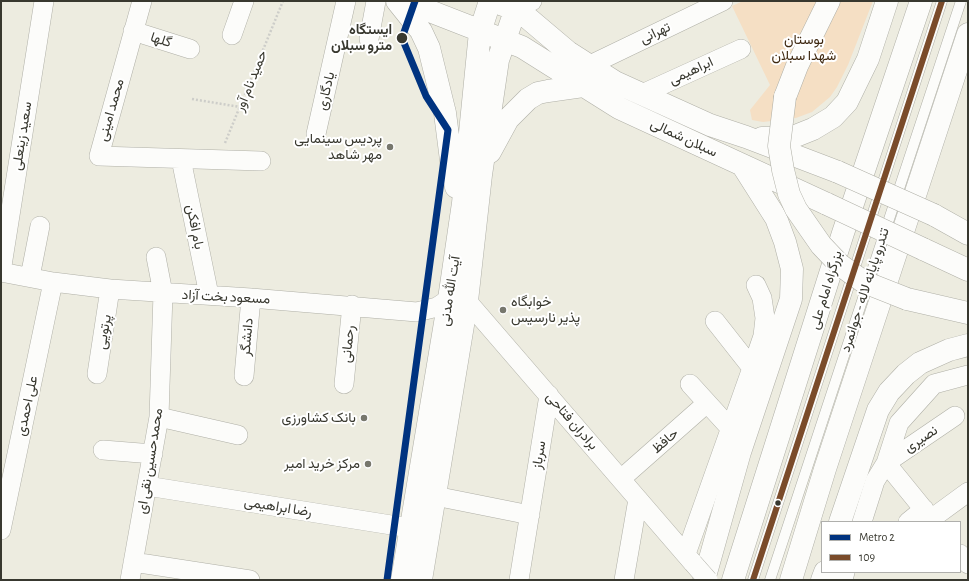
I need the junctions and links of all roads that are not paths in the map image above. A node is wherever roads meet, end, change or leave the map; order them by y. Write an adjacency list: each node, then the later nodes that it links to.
1 (44, 1): 37 (street, سعید زینعلی)
2 (142, 1): 16 (street, محمد امینی)
3 (244, 1): 19 (street)
4 (346, 1): 26 (street, یادگاری)
5 (376, 1): 20 (street)
6 (397, 1): 32 (main road)
7 (404, 1): 17 (main road, سبلان شمالی)
8 (490, 1): 15 (main road); 17 (main road, آیت الله مدنی)
9 (723, 1): 24 (street, تهرانی)
10 (829, 1): 47 (main road, bridge)
11 (887, 1): 27 (main road)
12 (920, 1): 87 (main road, بزرگراه امام علی)
13 (942, 1): 88 (lane)
14 (961, 1): 89 (lane, تندرو پایانه لاله - جوانمرد)
15 (524, 5): 21 (main road, آیت الله مدنی); 24 (main road, سبلان شمالی)
16 (133, 31): 23 (street, گلها); 28 (street, محمد امینی)
17 (480, 32): 21 (main road, سبلان شمالی); 32 (main road, آیت الله مدنی)
18 (968, 34): 90 (main road)
19 (232, 36)
20 (369, 39)
21 (504, 41): 24 (main road, سبلان شمالی); 31 (main road, آیت الله مدنی)
22 (741, 49): 25 (street, ابراهیمی)
23 (190, 50)
24 (585, 76): 25 (main road, سبلان شمالی); 30 (main road, سبلان شمالی); 31 (main road)
25 (642, 94): 27 (main road, سبلان شمالی)
26 (316, 134)
27 (746, 137): 34 (main road, سبلان شمالی, bridge)
28 (181, 159): 29 (street, محمد امینی); 43 (street, بام افکن)
29 (261, 161)
30 (743, 166): 36 (main road, سبلان شمالی, bridge); 78 (main road)
31 (481, 175): 45 (main road, آیت الله مدنی)
32 (463, 203): 45 (main road, آیت الله مدنی)
33 (40, 226): 38 (street)
34 (968, 234)
35 (156, 257): 42 (street, محمدحسین نقی ای)
36 (968, 270)
37 (1, 272): 38 (street, مسعود بخت آزاد)
38 (30, 277): 39 (street, مسعود بخت آزاد)
39 (53, 282): 41 (street, مسعود بخت آزاد); 76 (street, علی احمدی)
40 (756, 285): 50 (street)
41 (110, 289): 42 (street, مسعود بخت آزاد); 51 (street, پرتویی)
42 (163, 293): 43 (street, مسعود بخت آزاد); 59 (street, محمدحسین نقی ای)
43 (208, 295): 44 (street, مسعود بخت آزاد)
44 (251, 298): 46 (street, مسعود بخت آزاد); 53 (street, دانشگر)
45 (458, 300): 46 (street, مسعود بخت آزاد); 56 (street, برادران فتاحی); 68 (main road, آیت الله مدنی); 75 (main road, آیت الله مدنی)
46 (352, 305): 54 (street, رحمانی)
47 (968, 313)
48 (715, 321): 50 (street)
49 (968, 345): 72 (main road)
50 (752, 368): 60 (street)
51 (97, 374)
52 (968, 375): 64 (street)
53 (244, 376)
54 (344, 384)
55 (690, 384): 57 (street)
56 (549, 395): 65 (street, برادران فتاحی); 70 (street, سرباز)
57 (707, 403): 60 (street); 65 (street, حافظ)
58 (955, 416): 64 (street, نصیری)
59 (159, 418): 61 (street); 63 (street, محمدحسین نقی ای)
60 (730, 428): 78 (street)
61 (238, 435)
62 (103, 450): 63 (street)
63 (153, 454): 66 (street, محمدحسین نقی ای)
64 (886, 463): 71 (street); 73 (street)
65 (622, 478): 69 (street, برادران فتاحی)
66 (147, 486): 75 (street, رضا ابراهیمی); 80 (street, محمدحسین نقی ای)
67 (968, 492): 71 (street)
68 (436, 496): 70 (street); 83 (main road, آیت الله مدنی)
69 (638, 499): 78 (street, برادران فتاحی); 85 (street)
70 (530, 515): 84 (street, سرباز)
71 (930, 517): 74 (street)
72 (840, 521)
73 (862, 521)
74 (912, 521)
75 (410, 528): 82 (main road, آیت الله مدنی)
76 (1, 530)
77 (961, 554): 79 (street)
78 (690, 560): 86 (street, برادران فتاحی, bridge)
79 (968, 564)
80 (131, 571): 81 (street)
81 (250, 580)
82 (402, 580)
83 (421, 580)
84 (520, 580)
85 (624, 580)
86 (708, 580)
87 (733, 580)
88 (753, 580)
89 (770, 580)
90 (791, 580)

